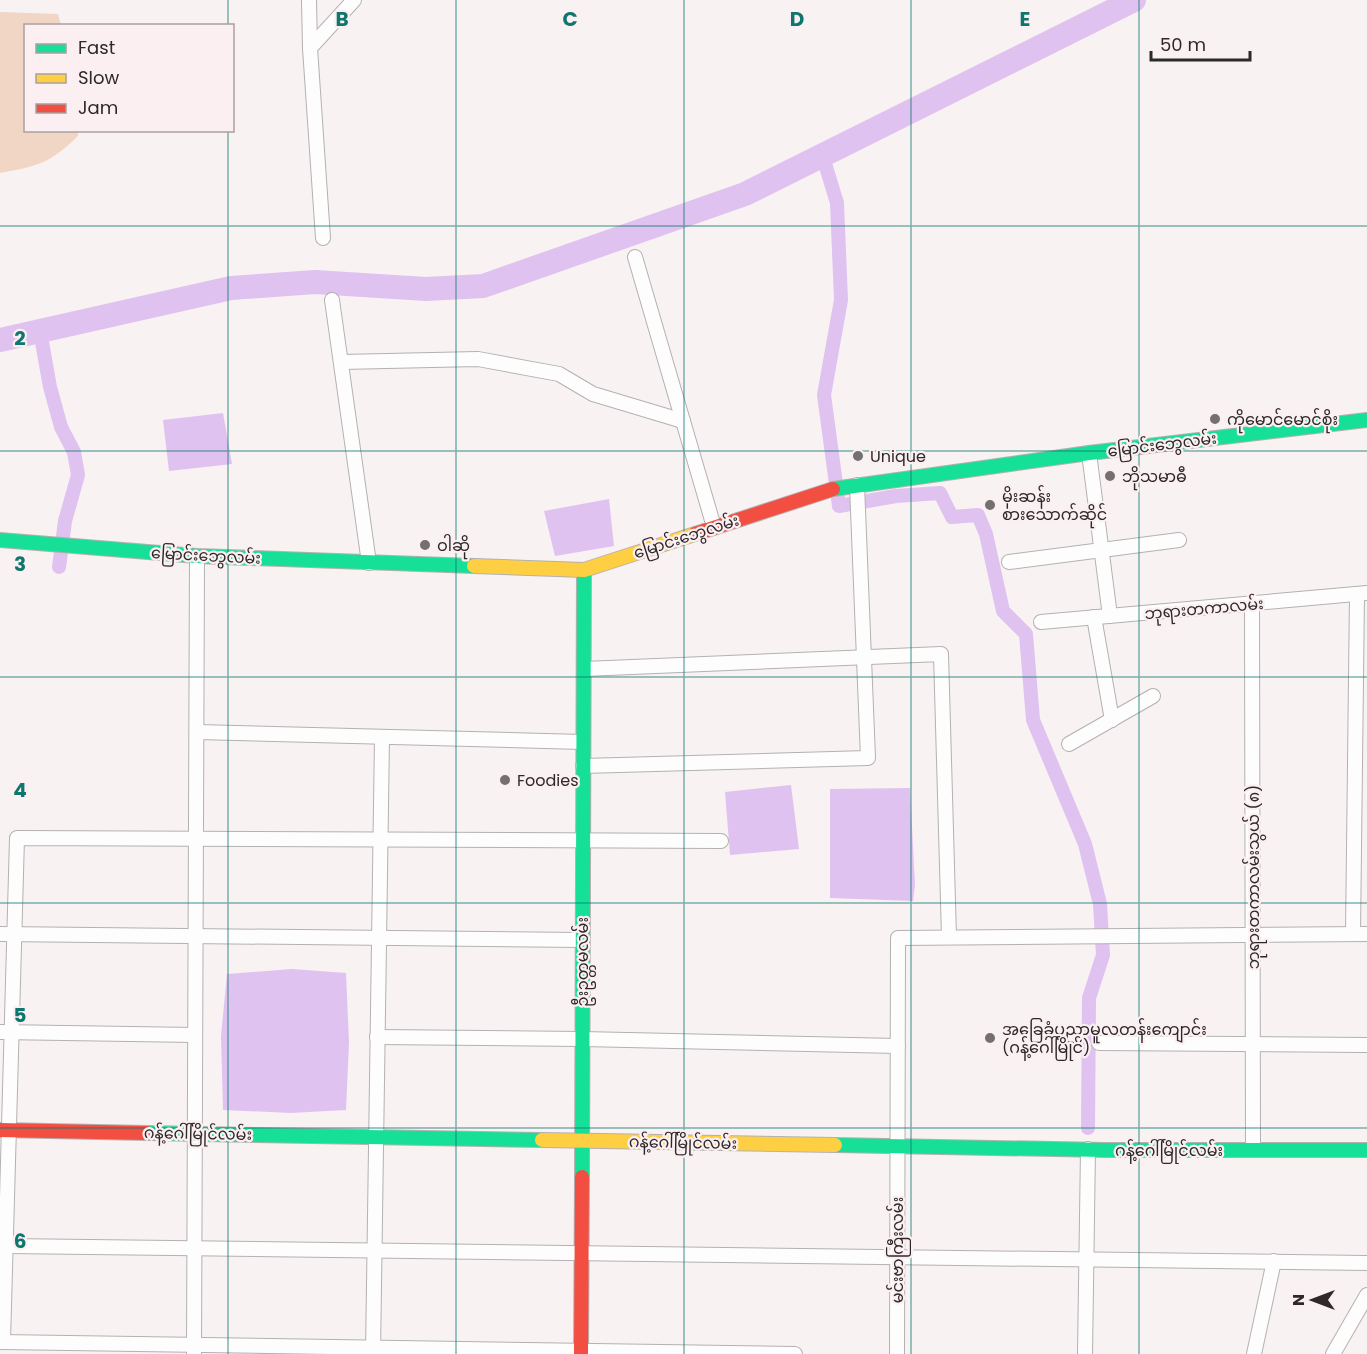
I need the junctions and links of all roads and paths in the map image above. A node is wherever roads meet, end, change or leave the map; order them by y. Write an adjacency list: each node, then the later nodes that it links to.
1 (309, 0): 3 (street)
2 (354, 0): 3 (street)
3 (310, 48): 4 (street)
4 (323, 238)
5 (635, 257): 8 (street)
6 (332, 300): 7 (street)
7 (341, 362): 8 (street); 18 (street)
8 (683, 420): 12 (street)
9 (1367, 420): 10 (street, မြောင်းဘွေလမ်း)
10 (1089, 453): 11 (street, မြောင်းဘွေလမ်း); 15 (street)
11 (855, 495): 12 (street, မြောင်းဘွေလမ်း); 25 (street)
12 (714, 527): 19 (street, မြောင်းဘွေလမ်း)
13 (0, 540): 16 (street, မြောင်းဘွေလမ်း)
14 (1179, 540): 15 (street)
15 (1101, 550): 17 (street); 22 (street)
16 (197, 556): 18 (street, မြောင်းဘွေလမ်း); 29 (street)
17 (1009, 562)
18 (369, 563): 19 (street, မြောင်းဘွေလမ်း)
19 (584, 570): 26 (street, ဦးဥတ္တမလမ်း)
20 (1362, 594): 21 (street, ဘုရားတကာလမ်း); 39 (street)
21 (1252, 603): 22 (street, ဘုရားတကာလမ်း); 40 (street, ဘုရားတကာလမ်းသွယ် (၈))
22 (1110, 616): 23 (street, ဘုရားတကာလမ်း)
23 (1094, 617): 24 (street, ဘုရားတကာလမ်း); 28 (street)
24 (1041, 622)
25 (865, 658): 26 (street); 33 (street); 42 (street)
26 (584, 669): 31 (street, ဦးဥတ္တမလမ်း)
27 (1153, 696): 28 (street)
28 (1112, 720): 32 (street)
29 (197, 732): 30 (street); 34 (street)
30 (382, 737): 31 (street); 35 (street)
31 (583, 742): 33 (street, ဦးဥတ္တမလမ်း)
32 (1069, 744)
33 (583, 765): 36 (street, ဦးဥတ္တမလမ်း)
34 (196, 839): 35 (street); 38 (street); 41 (street)
35 (380, 840): 36 (street); 43 (street)
36 (583, 840): 37 (street); 44 (street, ဦးဥတ္တမလမ်း)
37 (721, 841)
38 (7, 934): 41 (street); 45 (street)
39 (1360, 934): 40 (street)
40 (1253, 935): 42 (street); 50 (street, ဘုရားတကာလမ်းသွယ် (၈))
41 (196, 936): 43 (street); 46 (street)
42 (949, 937): 52 (street, မင်းဗာကြီးလမ်း)
43 (379, 938): 44 (street); 47 (street)
44 (582, 940): 48 (street, ဦးဥတ္တမလမ်း)
45 (6, 1032): 46 (street); 53 (street)
46 (195, 1035): 54 (street)
47 (377, 1038): 48 (street); 55 (street)
48 (582, 1039): 52 (street); 56 (street, ဦးဥတ္တမလမ်း)
49 (1099, 1043): 50 (street)
50 (1253, 1044): 51 (street); 59 (street, ဘုရားတကာလမ်းသွယ် (၈))
51 (1367, 1045)
52 (898, 1046): 57 (street, မင်းဗာကြီးလမ်း)
53 (4, 1130): 54 (street, ဂန့်ဂေါ်မြိုင်လမ်း); 61 (street)
54 (195, 1133): 55 (street, ဂန့်ဂေါ်မြိုင်လမ်း); 62 (street)
55 (376, 1136): 56 (street, ဂန့်ဂေါ်မြိုင်လမ်း); 63 (street)
56 (582, 1140): 57 (street, ဂန့်ဂေါ်မြိုင်လမ်း); 64 (street, ဦးဥတ္တမလမ်း)
57 (897, 1146): 58 (street, ဂန့်ဂေါ်မြိုင်လမ်း); 65 (street, မင်းဗာကြီးလမ်း)
58 (1095, 1149): 59 (street, ဂန့်ဂေါ်မြိုင်လမ်း); 66 (street)
59 (1253, 1150): 60 (street, ဂန့်ဂေါ်မြိုင်လမ်း)
60 (1367, 1150)
61 (6, 1246): 62 (street); 70 (street)
62 (195, 1248): 63 (street); 71 (street)
63 (374, 1250): 64 (street); 72 (street)
64 (581, 1253): 65 (street); 73 (street, ဦးဥတ္တမလမ်း)
65 (898, 1256): 66 (street); 75 (street, မင်းဗာကြီးလမ်း)
66 (1086, 1258): 67 (street); 76 (street)
67 (1274, 1261): 68 (street); 77 (street)
68 (1367, 1263)
69 (1367, 1295): 78 (street)
70 (2, 1342): 71 (street)
71 (194, 1350): 72 (street)
72 (373, 1351): 73 (street)
73 (581, 1352): 74 (street)
74 (795, 1354)
75 (897, 1354)
76 (1085, 1354)
77 (1254, 1354)
78 (1333, 1354)

